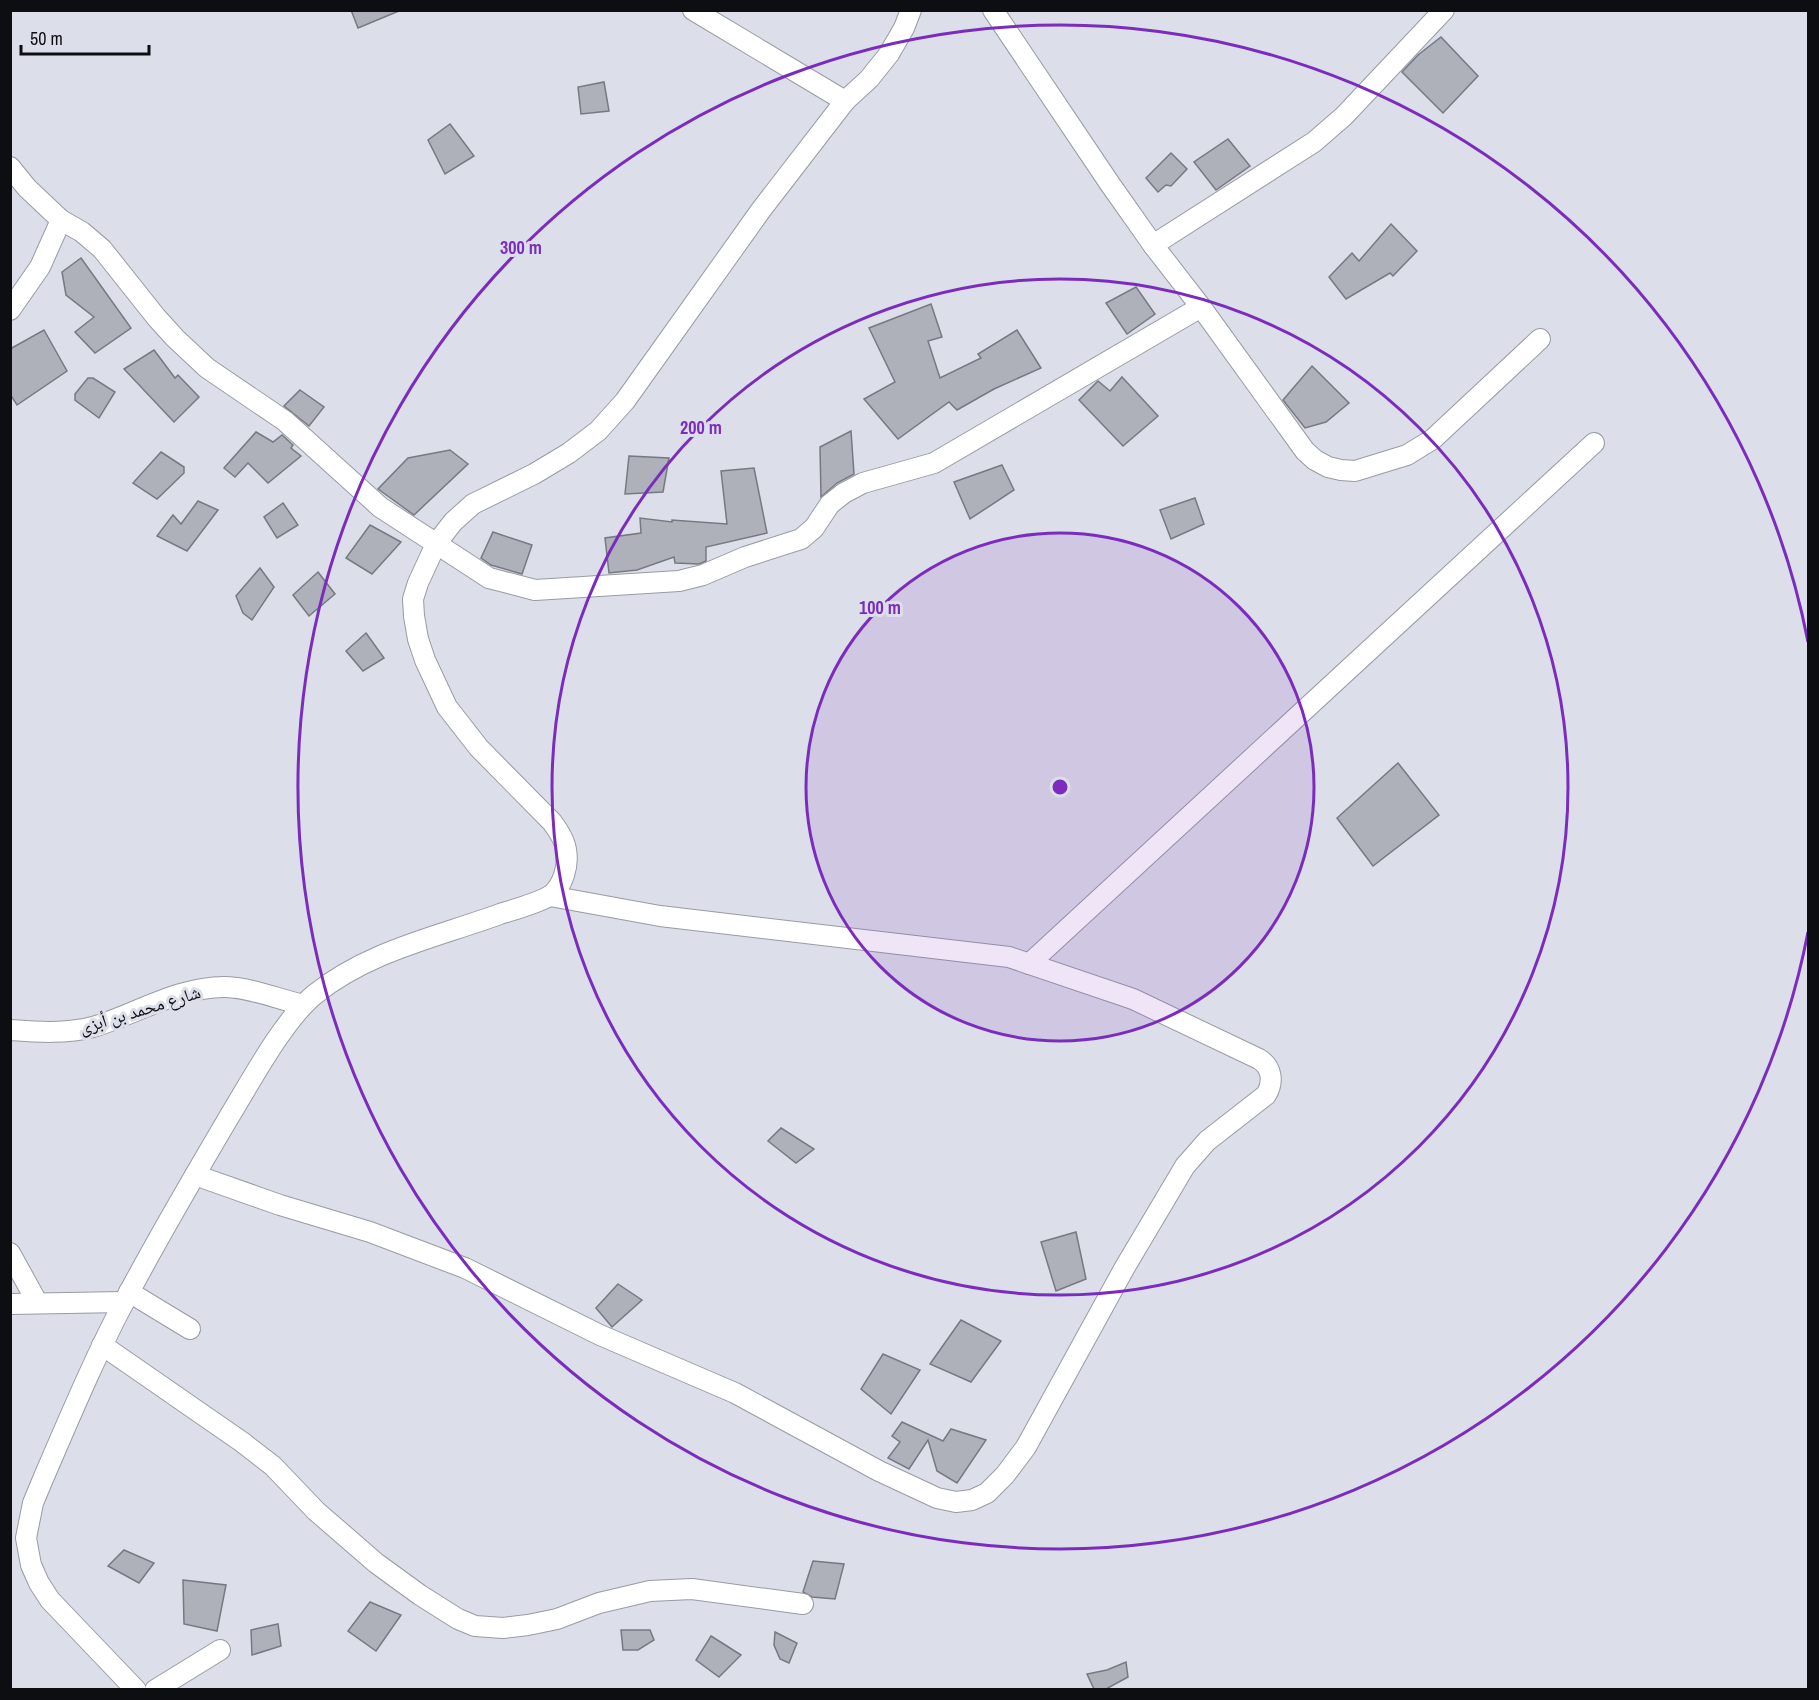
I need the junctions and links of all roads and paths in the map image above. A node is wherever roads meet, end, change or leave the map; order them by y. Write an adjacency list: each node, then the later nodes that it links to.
1 (693, 10): 5 (street)
2 (910, 10): 5 (street)
3 (993, 10): 9 (street)
4 (1444, 10): 9 (street)
5 (845, 101): 14 (street)
6 (10, 167): 7 (street)
7 (19, 186): 8 (street)
8 (61, 220): 11 (street); 14 (street)
9 (1153, 245): 10 (street)
10 (1201, 307): 12 (street); 14 (street)
11 (10, 310)
12 (1540, 339)
13 (1594, 443): 16 (street)
14 (436, 544): 15 (street)
15 (550, 896): 16 (street); 17 (street)
16 (1029, 964): 19 (street)
17 (303, 1005): 18 (street, شارع محمد بن أبزى); 19 (street)
18 (10, 1030)
19 (195, 1175): 21 (street)
20 (10, 1253): 22 (street)
21 (126, 1297): 22 (street); 24 (street); 25 (street)
22 (38, 1302): 23 (street)
23 (10, 1304)
24 (190, 1329)
25 (102, 1346): 26 (street); 28 (street)
26 (803, 1604)
27 (220, 1650): 29 (street)
28 (136, 1689)
29 (155, 1689)

